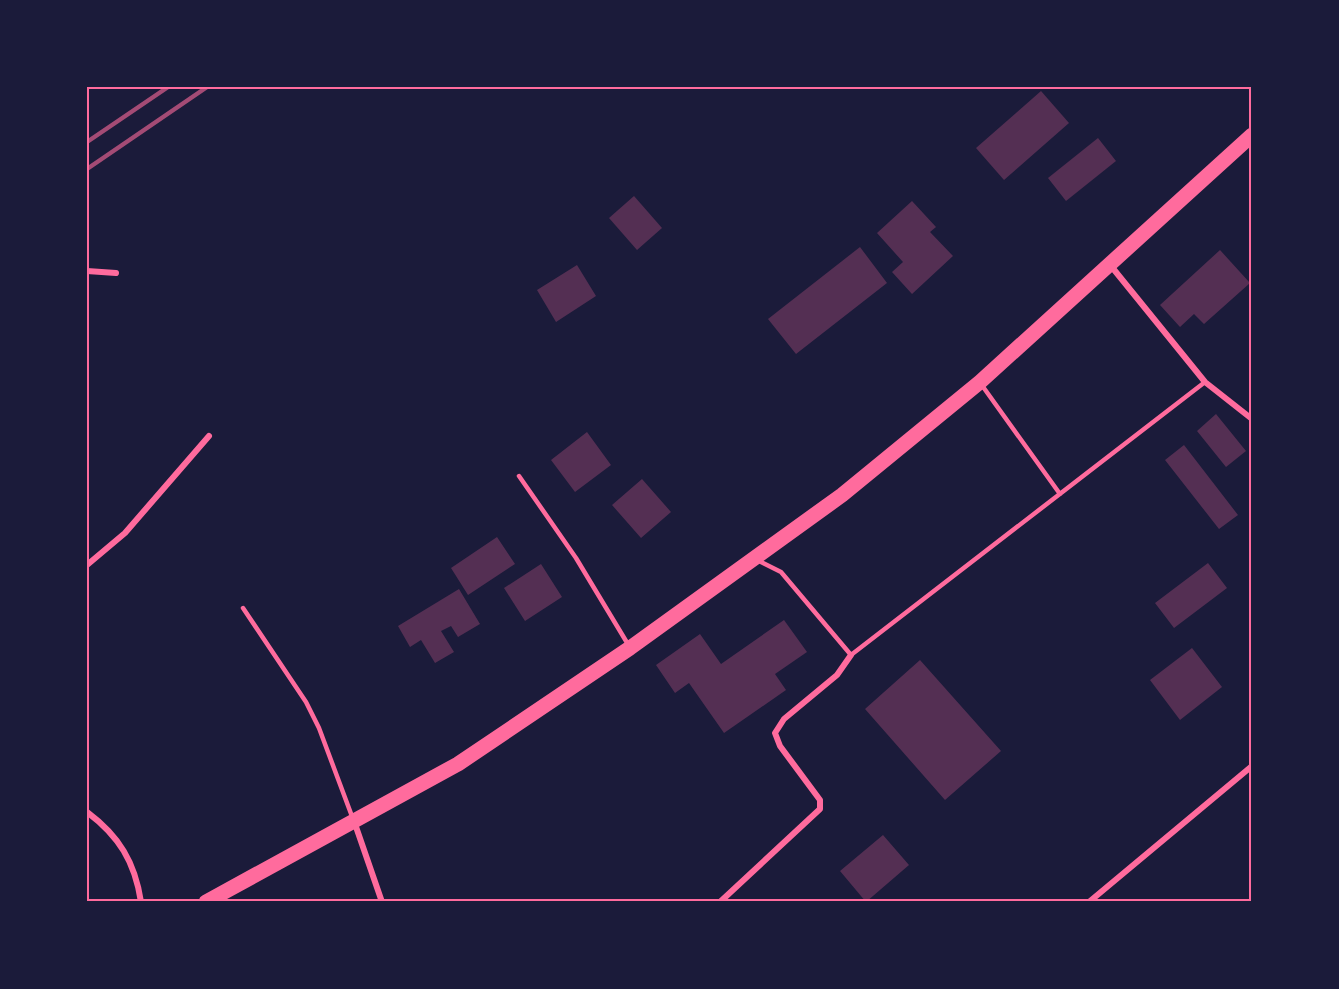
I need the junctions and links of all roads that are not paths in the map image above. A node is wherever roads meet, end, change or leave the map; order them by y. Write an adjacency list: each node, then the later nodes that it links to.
1 (1252, 135): 2 (main road)
2 (1109, 264): 5 (main road); 6 (street)
3 (87, 271): 4 (street)
4 (116, 273)
5 (980, 382): 10 (lane); 11 (main road)
6 (1205, 382): 7 (street); 10 (lane)
7 (1252, 419)
8 (208, 436): 12 (street)
9 (519, 476): 14 (lane)
10 (1060, 494): 15 (lane)
11 (754, 559): 14 (main road); 15 (lane)
12 (87, 565)
13 (243, 608): 18 (lane)
14 (630, 648): 18 (main road)
15 (851, 655): 22 (street)
16 (1252, 766): 23 (street)
17 (87, 812): 19 (street)
18 (354, 821): 20 (main road); 21 (street)
19 (141, 902)
20 (206, 902)
21 (382, 902)
22 (720, 902)
23 (1089, 902)

